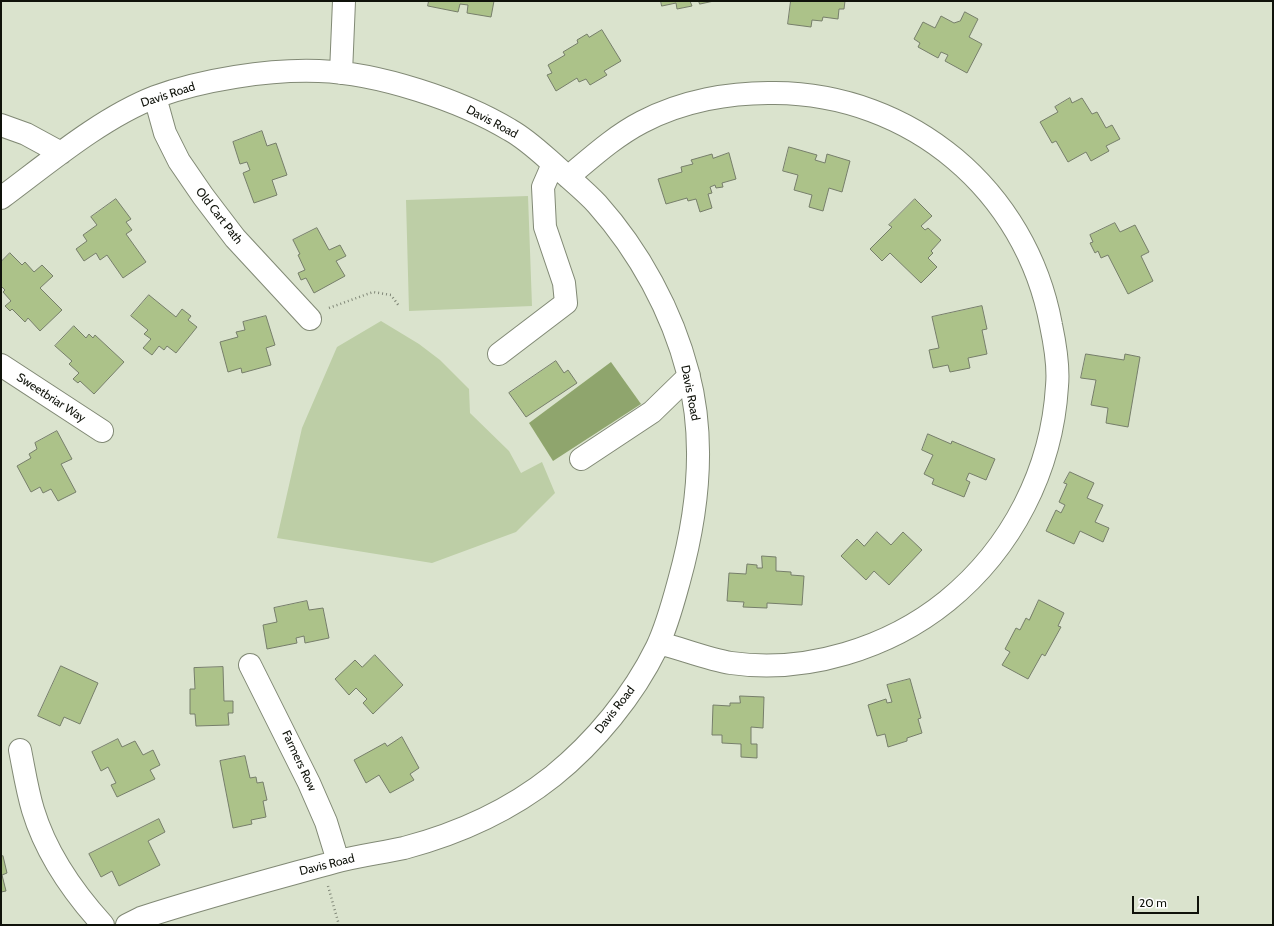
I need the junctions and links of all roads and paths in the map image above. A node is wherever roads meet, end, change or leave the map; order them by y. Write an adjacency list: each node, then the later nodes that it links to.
1 (344, 1): 2 (street)
2 (341, 73): 3 (street, Davis Road); 6 (street, Davis Road)
3 (155, 97): 5 (street, Davis Road); 9 (street, Old Cart Path)
4 (1, 125): 5 (street)
5 (62, 153): 7 (street, Davis Road)
6 (560, 170): 10 (street); 12 (street, Davis Road); 15 (street)
7 (1, 198)
8 (399, 306): 9 (path)
9 (310, 319)
10 (499, 354)
11 (1, 364): 13 (street, Sweetbriar Way)
12 (689, 376): 14 (street); 15 (street, Davis Road)
13 (102, 431)
14 (581, 459)
15 (659, 643): 18 (street, Davis Road)
16 (250, 665): 18 (street, Farmers Row)
17 (20, 750): 19 (street)
18 (331, 864): 20 (street, Davis Road); 21 (path)
19 (103, 925)
20 (127, 925)
21 (339, 925)

